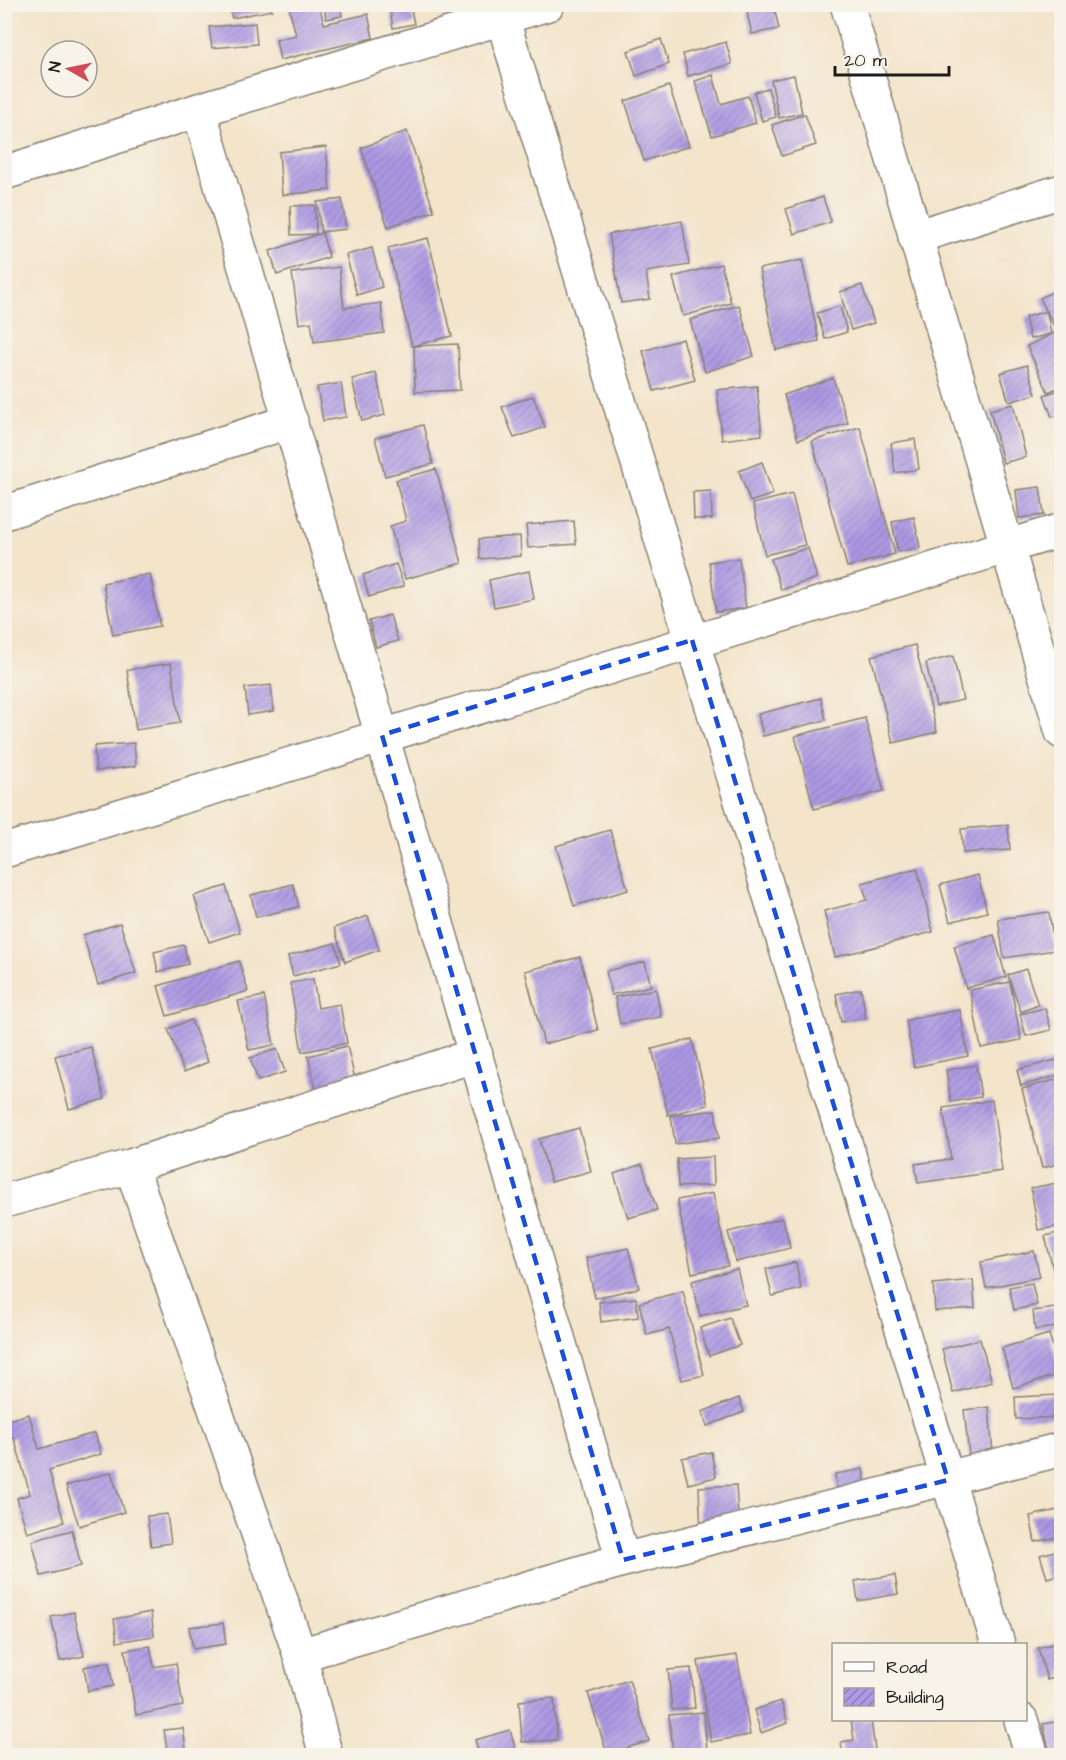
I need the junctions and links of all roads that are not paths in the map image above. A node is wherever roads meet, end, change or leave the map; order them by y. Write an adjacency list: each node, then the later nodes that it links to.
1 (548, 4): 3 (street)
2 (847, 4): 7 (street)
3 (500, 11): 4 (street); 12 (street)
4 (200, 110): 5 (street); 8 (street)
5 (4, 173)
6 (1062, 191): 7 (street)
7 (915, 237): 11 (street)
8 (291, 421): 9 (street); 14 (street)
9 (4, 513)
10 (1062, 530): 11 (street)
11 (1008, 545): 12 (street); 13 (street)
12 (692, 640): 14 (street); 20 (street)
13 (1062, 732)
14 (382, 735): 15 (street); 16 (street)
15 (4, 851)
16 (476, 1055): 17 (street); 21 (street)
17 (130, 1166): 18 (street); 23 (street)
18 (4, 1201)
19 (1062, 1449): 20 (street)
20 (948, 1480): 21 (street); 22 (street)
21 (623, 1560): 23 (street)
22 (998, 1643)
23 (300, 1655): 25 (street)
24 (1022, 1721): 26 (street)
25 (326, 1755)
26 (1032, 1755)

